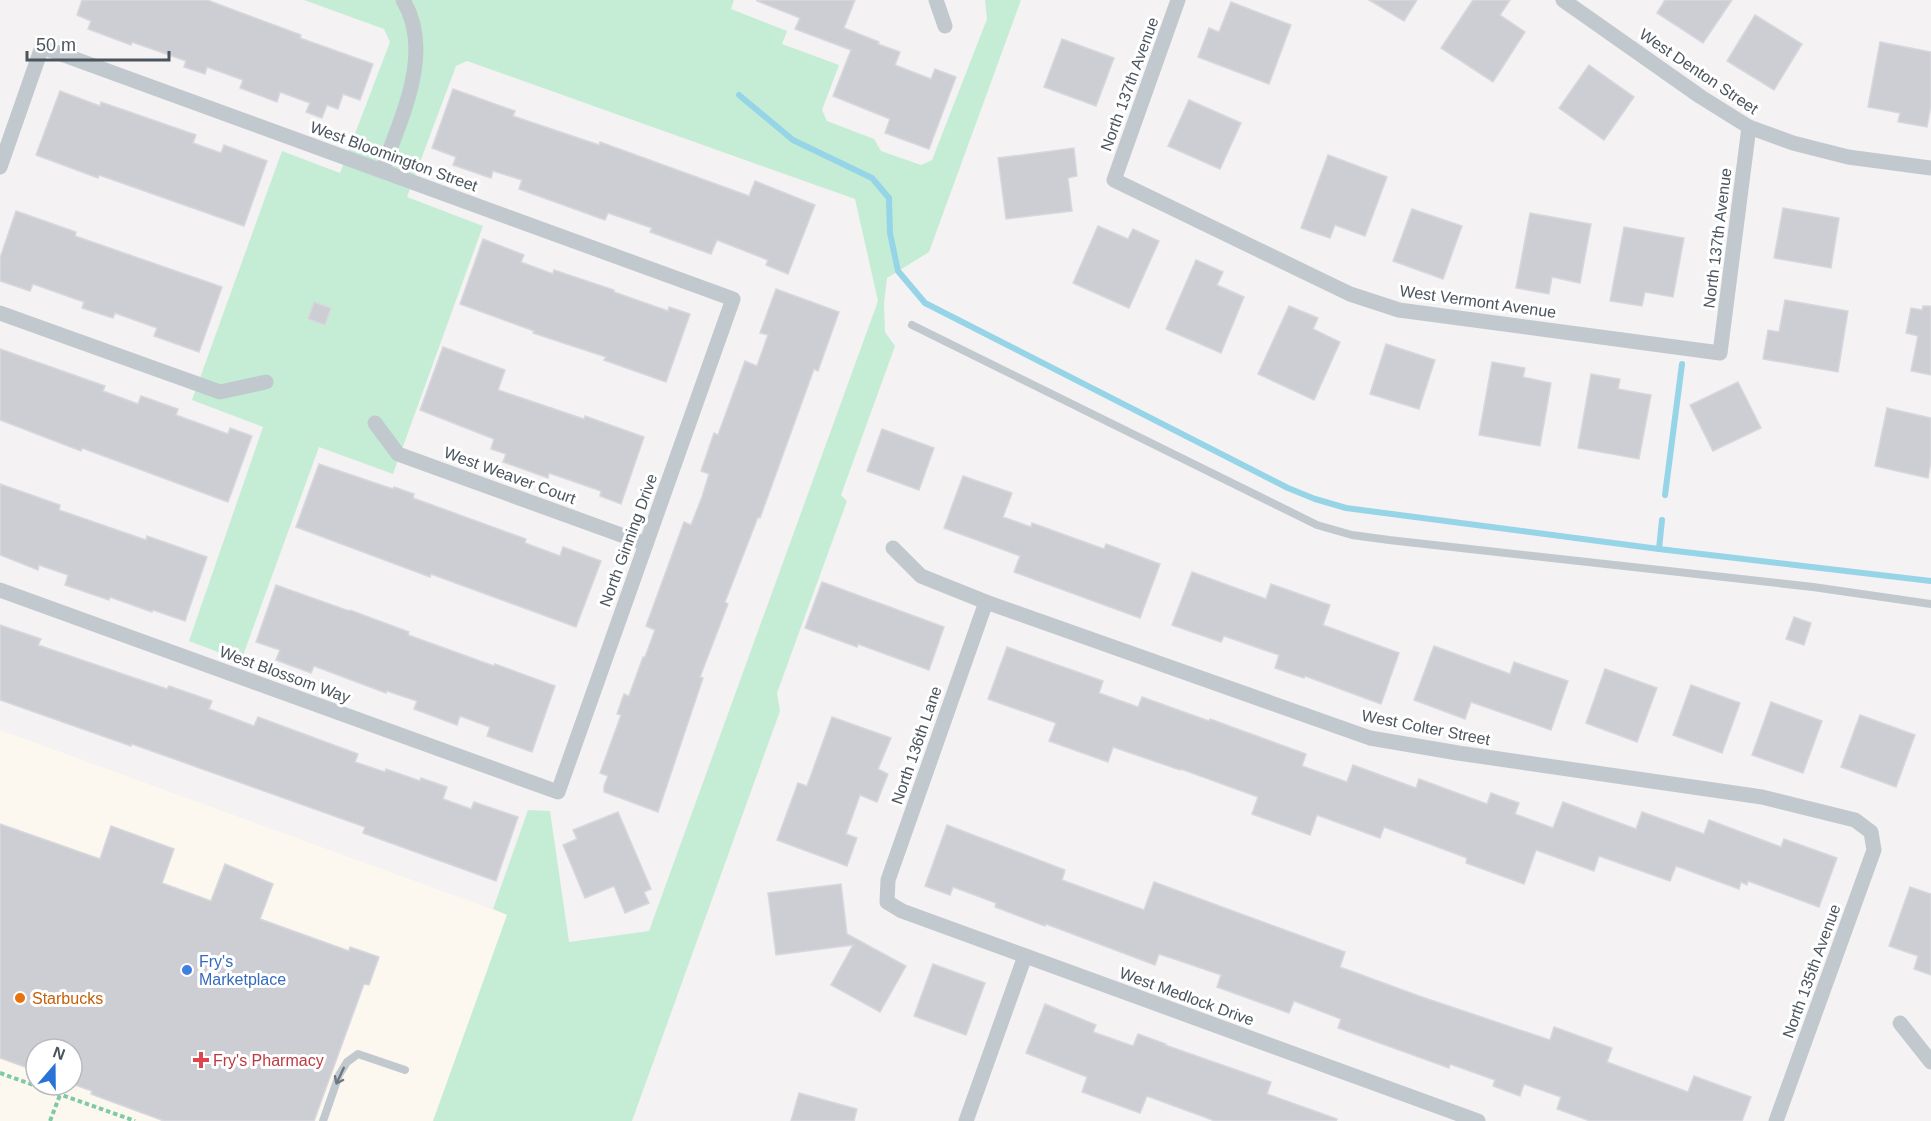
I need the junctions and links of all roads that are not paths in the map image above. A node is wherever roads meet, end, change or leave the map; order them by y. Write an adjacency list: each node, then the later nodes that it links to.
1 (403, 0): 9 (street)
2 (936, 0): 5 (street)
3 (1178, 0): 10 (street, North 137th Avenue)
4 (1570, 2): 6 (street, West Denton Street)
5 (945, 26)
6 (1749, 127): 8 (street, West Denton Street); 14 (street, North 137th Avenue)
7 (0, 167): 9 (street, West Bloomington Street)
8 (1931, 168)
9 (382, 171): 11 (street, West Bloomington Street)
10 (1114, 180): 14 (street, West Vermont Avenue)
11 (734, 299): 17 (street, North Ginning Drive)
12 (0, 313): 15 (street)
13 (912, 325): 21 (lane)
14 (1720, 353)
15 (266, 382)
16 (375, 423): 17 (street, West Weaver Court)
17 (646, 544): 22 (street, North Ginning Drive)
18 (893, 548): 20 (street, West Colter Street)
19 (0, 590): 22 (street, West Blossom Way)
20 (986, 602): 23 (street, West Colter Street); 24 (street, North 136th Lane)
21 (1931, 604)
22 (558, 792)
23 (1871, 832): 32 (street, North 135th Avenue)
24 (886, 902): 25 (street, West Medlock Drive)
25 (1025, 956): 30 (street); 31 (street, West Medlock Drive)
26 (1900, 1023): 27 (street)
27 (1931, 1062)
28 (405, 1070): 29 (lane, one-way to 29)
29 (323, 1121)
30 (966, 1121)
31 (1478, 1121)
32 (1776, 1121)

